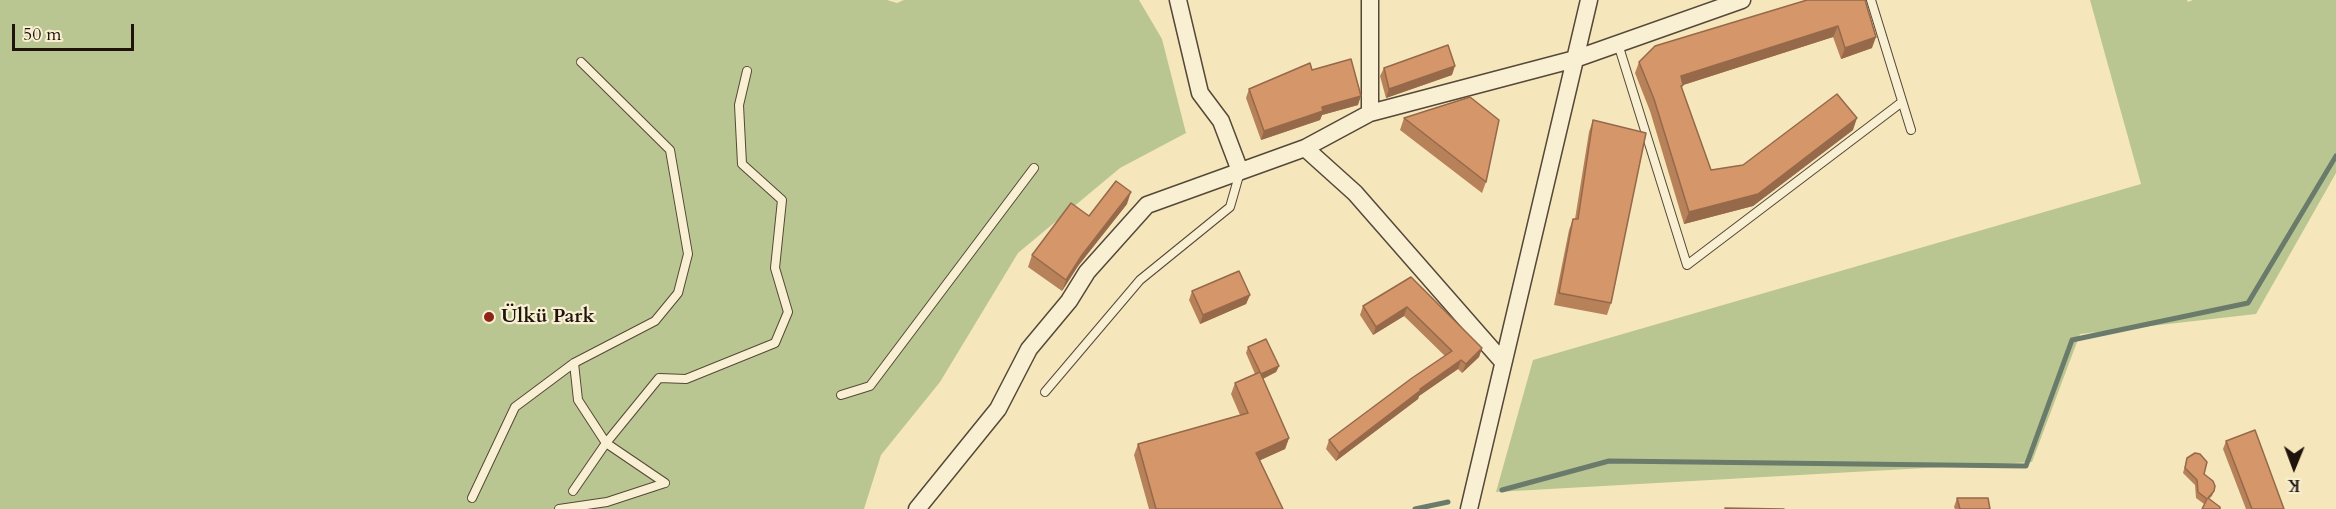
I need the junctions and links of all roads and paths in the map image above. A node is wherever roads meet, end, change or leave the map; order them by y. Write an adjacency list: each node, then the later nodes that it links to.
1 (1178, 0): 15 (street)
2 (1370, 0): 11 (street)
3 (1589, 0): 7 (street)
4 (1742, 0): 6 (street)
5 (1871, 0): 10 (lane)
6 (1618, 44): 7 (street); 10 (lane)
7 (1575, 59): 11 (street); 16 (street)
8 (581, 62): 17 (lane)
9 (747, 71): 20 (lane)
10 (1902, 102): 12 (lane)
11 (1370, 113): 13 (street)
12 (1911, 130)
13 (1305, 148): 15 (street); 16 (street)
14 (1034, 168): 19 (lane)
15 (1240, 171): 18 (lane); 24 (street)
16 (1503, 362): 25 (street)
17 (574, 363): 20 (lane); 22 (lane)
18 (1045, 393)
19 (841, 395)
20 (606, 442): 21 (lane); 23 (lane)
21 (573, 491)
22 (472, 498)
23 (559, 509)
24 (917, 509)
25 (1469, 509)

